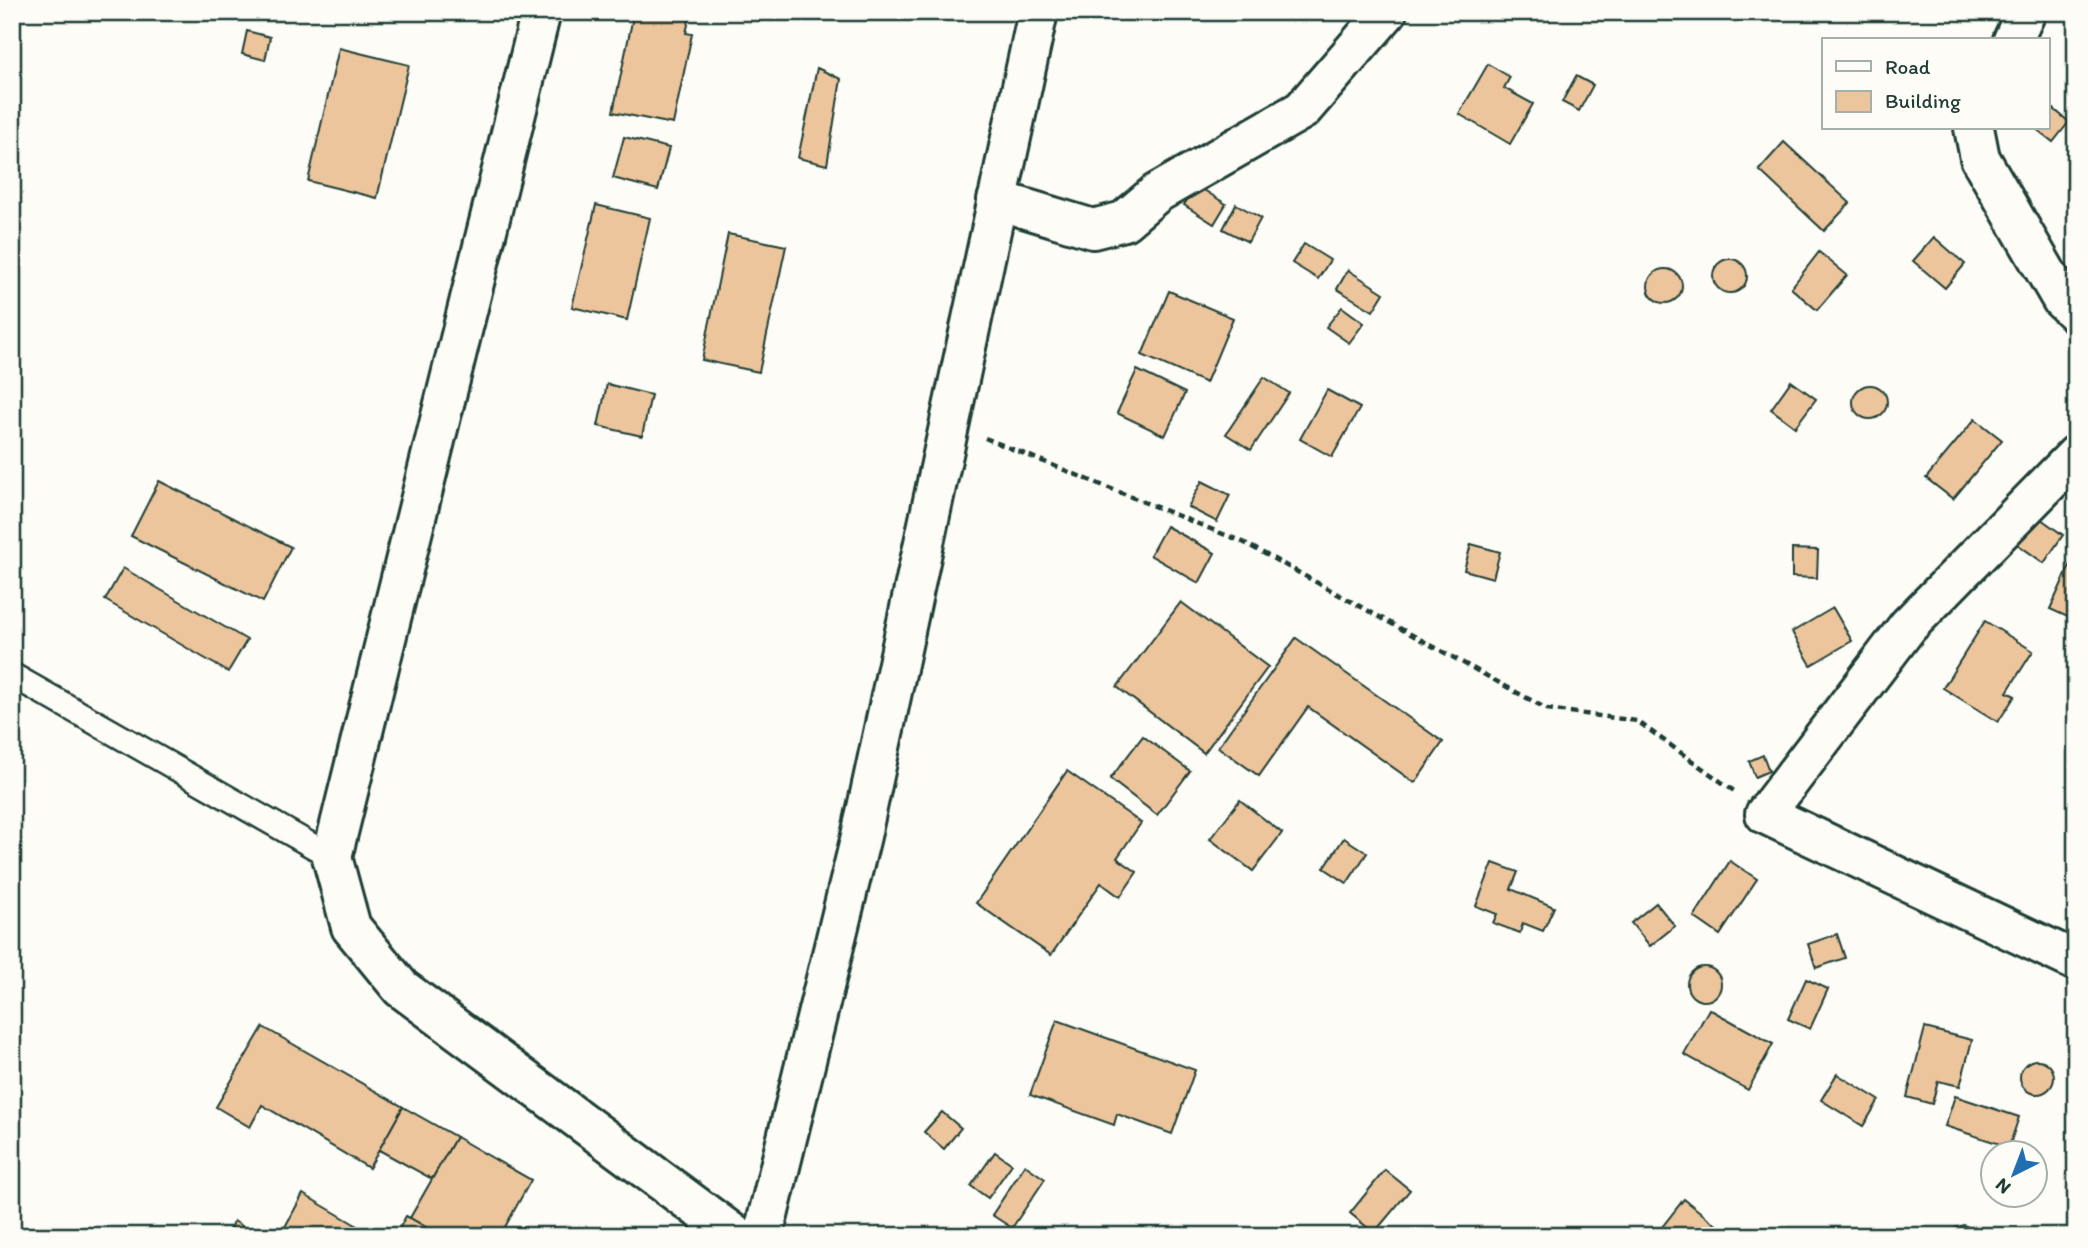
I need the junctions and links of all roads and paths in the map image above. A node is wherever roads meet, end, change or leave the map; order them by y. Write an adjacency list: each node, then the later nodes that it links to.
1 (541, 12): 11 (street)
2 (1038, 12): 5 (street)
3 (1387, 12): 5 (street)
4 (1974, 130): 6 (street)
5 (997, 200): 7 (street)
6 (2076, 313)
7 (949, 424): 10 (path); 14 (street)
8 (2076, 455): 10 (street)
9 (12, 675): 11 (lane)
10 (1765, 814): 12 (street)
11 (332, 857): 13 (street)
12 (2076, 961)
13 (736, 1236)
14 (763, 1236)

